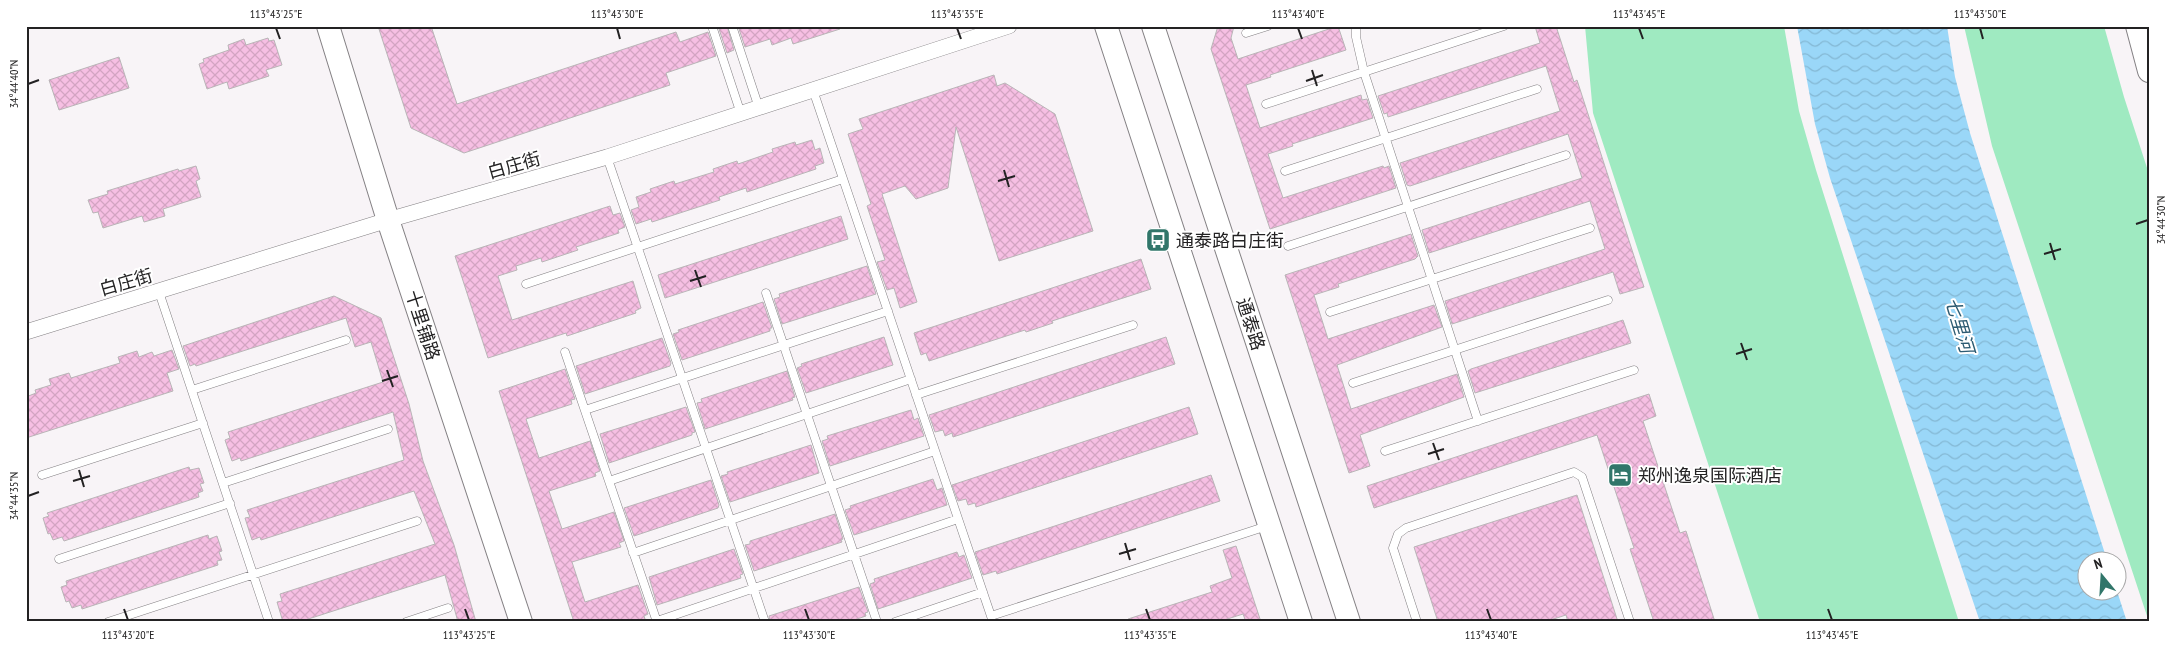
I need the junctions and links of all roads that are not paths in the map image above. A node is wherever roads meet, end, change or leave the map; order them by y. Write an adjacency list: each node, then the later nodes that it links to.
1 (328, 26): 25 (street, 十里铺路)
2 (712, 26): 18 (lane)
3 (732, 26): 17 (lane)
4 (1009, 26): 15 (street, 白庄街)
5 (1106, 26): 64 (street)
6 (1153, 26): 82 (street, 通泰路)
7 (1268, 26): 11 (lane)
8 (1356, 26): 13 (lane)
9 (1504, 26): 13 (lane)
10 (2138, 26): 12 (street)
11 (1246, 33)
12 (2149, 71)
13 (1364, 72): 16 (lane); 19 (lane)
14 (1537, 89): 19 (lane)
15 (813, 90): 17 (street, 白庄街); 23 (lane)
16 (1266, 104)
17 (759, 108): 18 (street, 白庄街)
18 (741, 114): 21 (street, 白庄街)
19 (1386, 138): 22 (lane); 24 (lane)
20 (1566, 155): 24 (lane)
21 (607, 157): 25 (street, 白庄街); 28 (lane)
22 (1285, 171)
23 (843, 180): 28 (lane); 34 (lane)
24 (1408, 206): 27 (lane); 29 (lane)
25 (388, 220): 31 (street, 白庄街); 77 (street, 十里铺路)
26 (1590, 228): 29 (lane)
27 (1288, 246)
28 (637, 247): 30 (lane); 43 (lane)
29 (1432, 279): 35 (lane); 40 (lane)
30 (526, 284)
31 (159, 292): 37 (street, 白庄街); 46 (lane)
32 (766, 293): 39 (lane)
33 (1608, 300): 40 (lane)
34 (888, 311): 39 (lane); 44 (lane)
35 (1330, 312)
36 (1133, 325): 47 (lane)
37 (26, 332)
38 (346, 340): 46 (lane)
39 (784, 345): 43 (lane); 49 (lane)
40 (1454, 350): 45 (lane); 50 (lane)
41 (565, 352): 48 (lane)
42 (1634, 370): 50 (lane)
43 (682, 378): 48 (lane); 53 (lane)
44 (910, 379): 47 (lane); 49 (lane)
45 (1353, 382)
46 (192, 390): 51 (lane)
47 (916, 395): 54 (lane)
48 (584, 410): 57 (lane)
49 (807, 414): 53 (lane); 59 (lane)
50 (1478, 421): 55 (lane)
51 (203, 422): 56 (lane); 58 (lane)
52 (388, 429): 58 (lane)
53 (706, 448): 57 (lane); 62 (lane)
54 (935, 451): 59 (lane); 61 (lane)
55 (1385, 451)
56 (42, 475)
57 (609, 481): 65 (lane)
58 (223, 483): 60 (lane)
59 (831, 486): 62 (lane); 66 (lane)
60 (230, 503): 67 (lane); 68 (lane)
61 (958, 519): 66 (lane); 70 (lane)
62 (731, 520): 65 (lane); 69 (lane)
63 (418, 521): 68 (lane)
64 (1269, 525): 72 (lane); 81 (street)
65 (633, 553): 73 (lane)
66 (854, 554): 69 (lane); 79 (lane)
67 (59, 559)
68 (253, 574): 74 (lane); 75 (lane)
69 (754, 588): 73 (lane); 78 (lane)
70 (983, 592): 72 (lane); 80 (lane)
71 (448, 608): 76 (lane)
72 (992, 619)
73 (657, 621)
74 (108, 622)
75 (269, 622)
76 (406, 622)
77 (521, 622)
78 (766, 622)
79 (877, 622)
80 (895, 622)
81 (1301, 622)
82 (1349, 622)
83 (1417, 622): 84 (lane)
84 (1630, 622)

